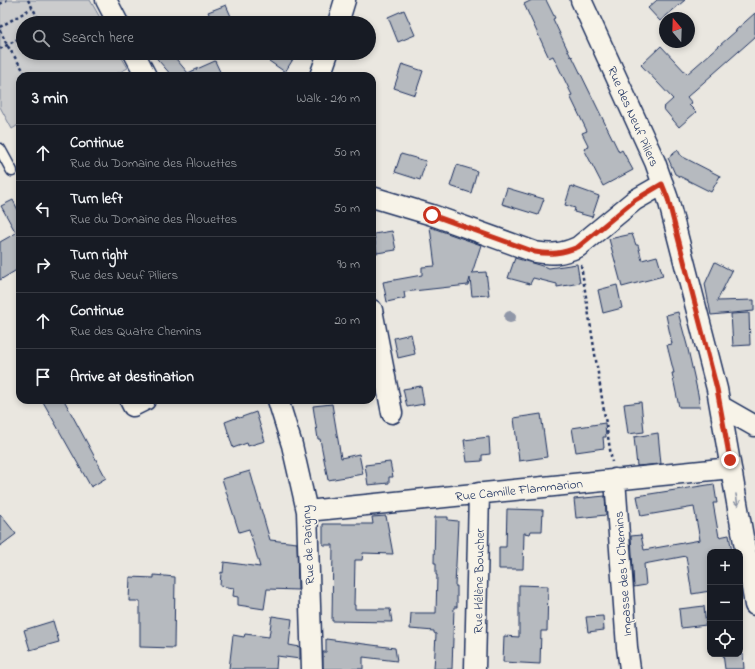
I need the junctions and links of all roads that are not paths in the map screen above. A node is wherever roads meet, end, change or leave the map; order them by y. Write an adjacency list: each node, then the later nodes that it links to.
1 (106, 0): 4 (street)
2 (345, 0): 5 (street)
3 (581, 0): 12 (street, Rue des Neuf Piliers)
4 (114, 16)
5 (340, 16)
6 (138, 60): 8 (street)
7 (326, 60): 9 (street)
8 (144, 72)
9 (321, 72)
10 (0, 149): 11 (lane)
11 (12, 171)
12 (662, 184): 13 (street); 16 (street, Rue des Neuf Piliers)
13 (376, 198)
14 (376, 331): 17 (street)
15 (279, 404): 22 (street, Rue de Parigny)
16 (720, 406): 18 (street); 19 (street, Rue des Neuf Piliers)
17 (392, 413)
18 (755, 426)
19 (732, 468): 20 (street, Rue Camille Flammarion); 23 (street, Rue des Neuf Piliers, one-way to 23)
20 (615, 480): 21 (street, Rue Camille Flammarion); 26 (street, Impasse des 4 Chemins)
21 (479, 493): 22 (street, Rue Camille Flammarion); 25 (street, Rue Hélène Boucher)
22 (307, 510): 24 (street, Rue de Parigny)
23 (755, 606)
24 (312, 669)
25 (475, 669)
26 (630, 669)

